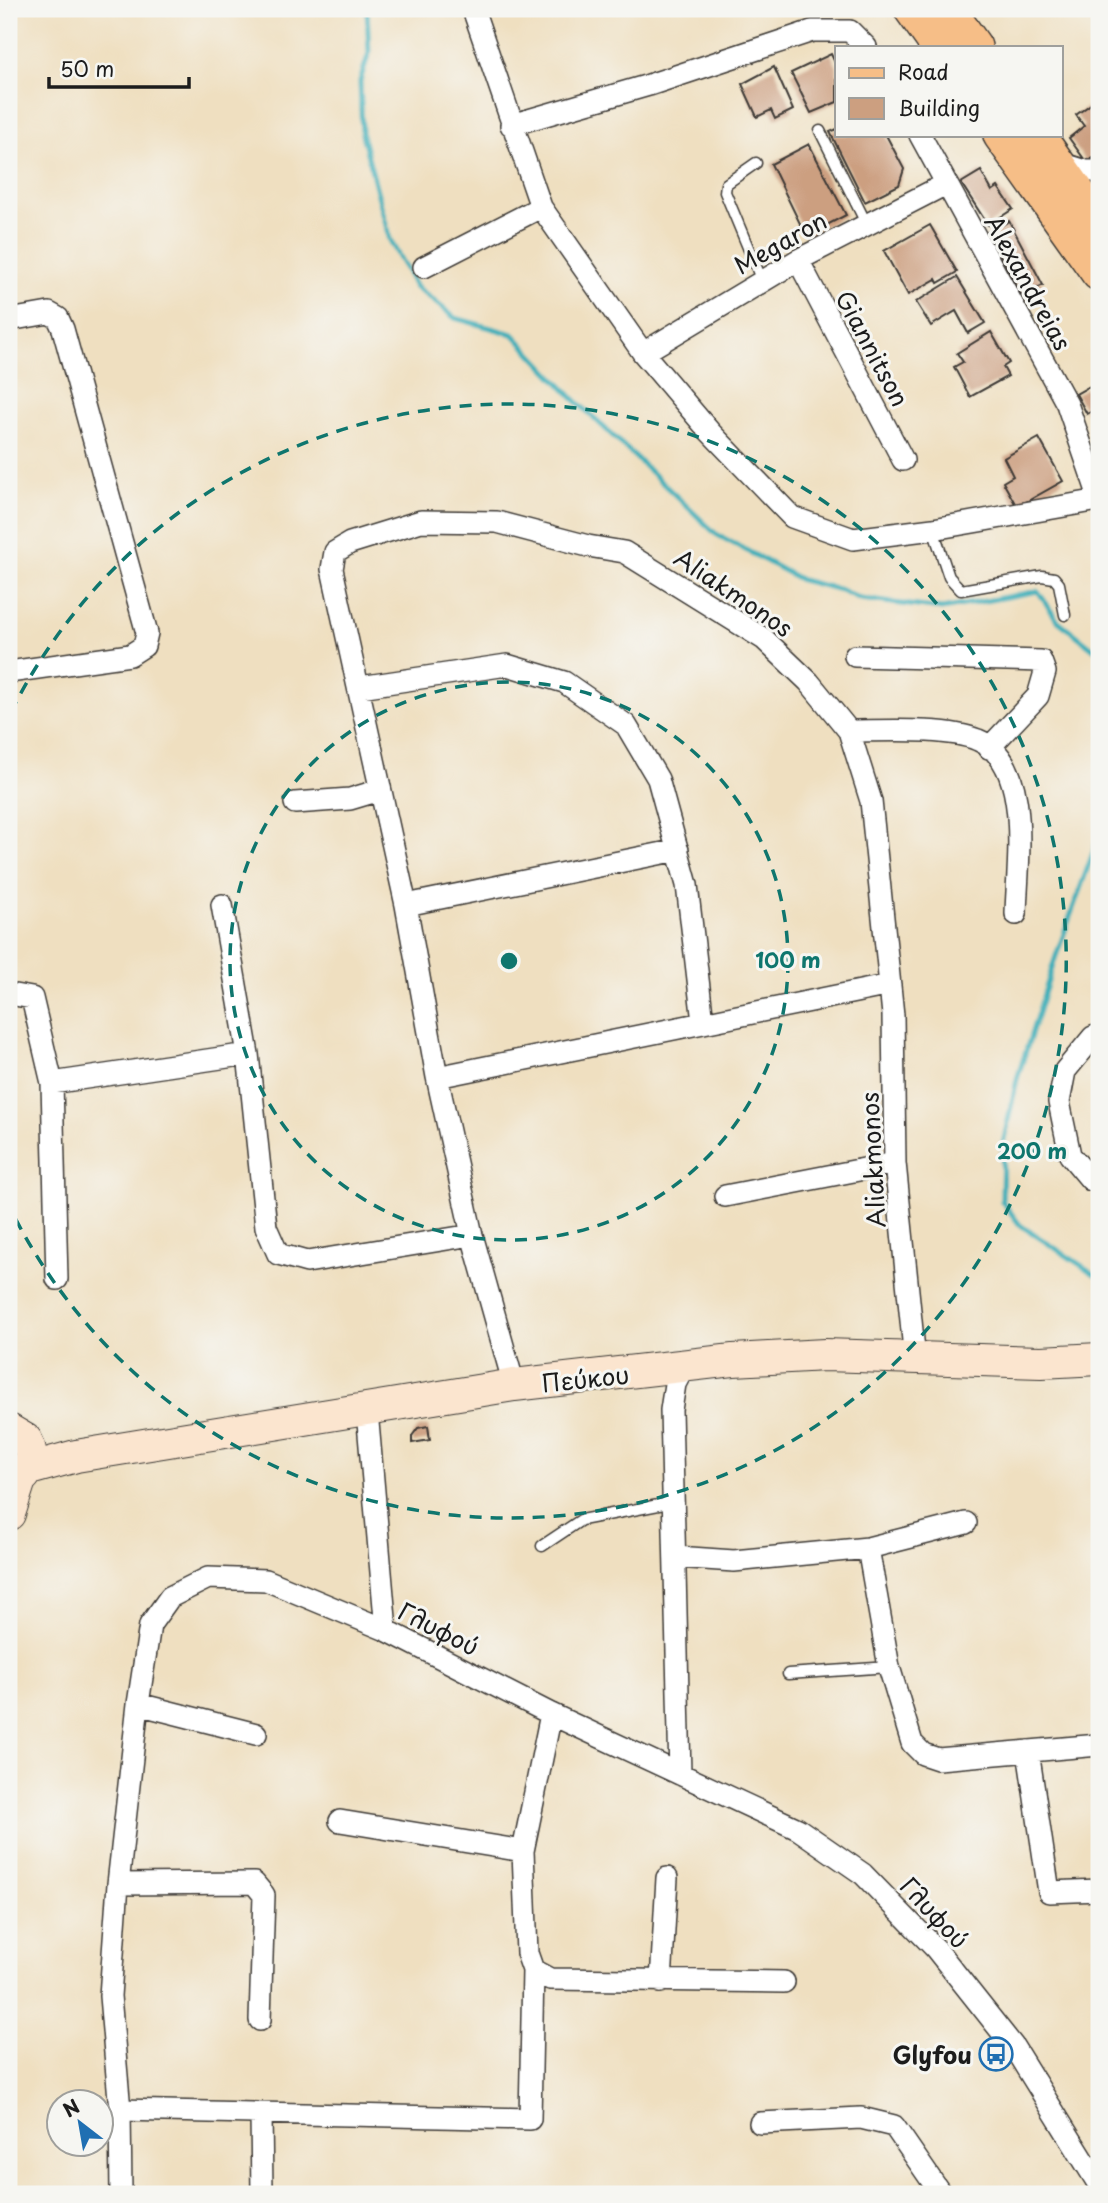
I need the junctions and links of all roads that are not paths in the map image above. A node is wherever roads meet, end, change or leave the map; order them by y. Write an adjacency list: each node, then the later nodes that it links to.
1 (472, 9): 7 (street)
2 (912, 9): 5 (main road)
3 (947, 9): 6 (main road)
4 (865, 46): 7 (street)
5 (938, 46)
6 (973, 46)
7 (512, 125): 15 (street)
8 (820, 131): 17 (lane)
9 (921, 136): 14 (street, Alexandreias)
10 (1002, 136): 20 (main road)
11 (1047, 149): 13 (street); 16 (main road)
12 (756, 163): 21 (lane)
13 (1099, 172)
14 (946, 184): 17 (street, Megaron); 25 (street, Alexandreias)
15 (541, 207): 19 (street); 23 (street)
16 (1099, 223)
17 (867, 225): 18 (street, Megaron)
18 (798, 260): 21 (street, Megaron); 24 (street, Giannitson)
19 (424, 267)
20 (1099, 273)
21 (762, 281): 23 (street, Megaron)
22 (9, 320): 29 (street)
23 (643, 352): 26 (street)
24 (903, 460)
25 (1099, 498): 26 (street)
26 (933, 529): 27 (lane)
27 (1065, 615)
28 (855, 656): 32 (street)
29 (9, 672)
30 (360, 687): 31 (street, Aliakmonos); 33 (street, Aliakmonos); 35 (street)
31 (849, 730): 32 (street); 39 (street, Aliakmonos)
32 (989, 748): 38 (street)
33 (380, 790): 34 (street); 37 (street, Aliakmonos)
34 (295, 803)
35 (678, 850): 37 (street); 41 (street)
36 (222, 905): 43 (street)
37 (406, 905): 44 (street, Aliakmonos)
38 (1016, 914)
39 (890, 985): 41 (street); 46 (street, Aliakmonos)
40 (9, 994): 45 (street)
41 (703, 1022): 44 (street)
42 (1099, 1035): 47 (street)
43 (248, 1054): 45 (street); 49 (street)
44 (437, 1077): 49 (street, Aliakmonos)
45 (52, 1083): 50 (street)
46 (895, 1163): 48 (street); 52 (street, Aliakmonos)
47 (1091, 1180)
48 (725, 1196)
49 (472, 1235): 55 (street, Aliakmonos)
50 (57, 1279)
51 (1099, 1359): 52 (main road, Πεύκου)
52 (915, 1360): 53 (main road, Πεύκου)
53 (685, 1365): 54 (main road, Πεύκου); 56 (street)
54 (645, 1372): 55 (main road, Πεύκου); 56 (street)
55 (514, 1385): 57 (main road, Πεύκου)
56 (671, 1410): 59 (street)
57 (367, 1411): 58 (main road, Πεύκου); 65 (street)
58 (16, 1452): 60 (main road)
59 (674, 1502): 62 (lane); 64 (street)
60 (9, 1514)
61 (966, 1523): 63 (street)
62 (542, 1546)
63 (868, 1548): 64 (street); 66 (street)
64 (677, 1557): 73 (street)
65 (386, 1630): 68 (street, Γλυφού); 69 (street, Γλυφού)
66 (888, 1667): 67 (lane); 72 (street)
67 (788, 1674)
68 (138, 1704): 70 (street); 77 (street, Γλυφού)
69 (551, 1714): 73 (street, Γλυφού); 75 (street)
70 (256, 1734)
71 (1099, 1745): 72 (street)
72 (1028, 1751): 78 (street)
73 (680, 1774): 86 (street, Γλυφού)
74 (340, 1821): 75 (street)
75 (523, 1850): 79 (street)
76 (667, 1878): 80 (street)
77 (118, 1884): 82 (street); 83 (street, Γλυφού)
78 (1099, 1890)
79 (533, 1970): 80 (street); 84 (street)
80 (661, 1982): 81 (street)
81 (784, 1982)
82 (260, 2020)
83 (120, 2110): 84 (street); 87 (street, Γλυφού)
84 (261, 2114): 88 (street)
85 (760, 2123): 89 (street)
86 (1099, 2185)
87 (121, 2194)
88 (262, 2194)
89 (941, 2194)

